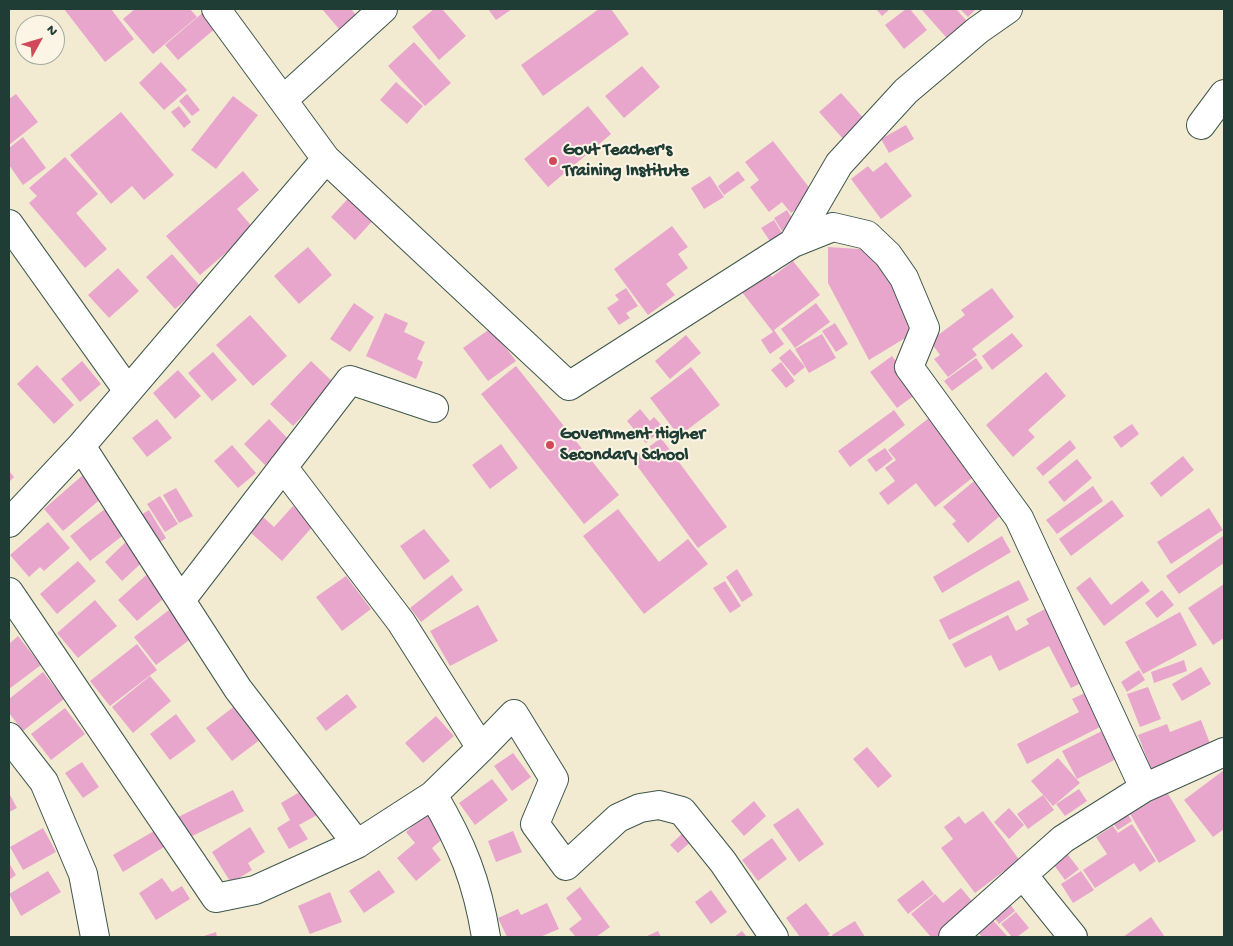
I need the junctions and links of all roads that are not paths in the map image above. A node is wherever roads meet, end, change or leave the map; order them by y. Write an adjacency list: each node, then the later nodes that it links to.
1 (216, 9): 5 (street)
2 (383, 9): 5 (street)
3 (1008, 9): 9 (street)
4 (1224, 94): 6 (street)
5 (283, 100): 7 (street)
6 (1201, 125)
7 (326, 159): 9 (street); 10 (street)
8 (9, 224): 10 (street)
9 (793, 243): 20 (street)
10 (128, 391): 12 (street)
11 (434, 408): 13 (street)
12 (80, 446): 14 (street); 16 (street)
13 (283, 467): 16 (street); 18 (street)
14 (9, 523)
15 (9, 592): 22 (street)
16 (181, 600): 22 (street)
17 (9, 737): 24 (street)
18 (481, 748): 21 (street); 26 (street)
19 (1224, 752): 20 (street)
20 (1144, 788): 23 (street)
21 (433, 795): 22 (street); 25 (street)
22 (357, 844)
23 (1023, 875): 27 (street); 28 (street)
24 (94, 937)
25 (486, 937)
26 (774, 937)
27 (953, 937)
28 (1072, 937)

